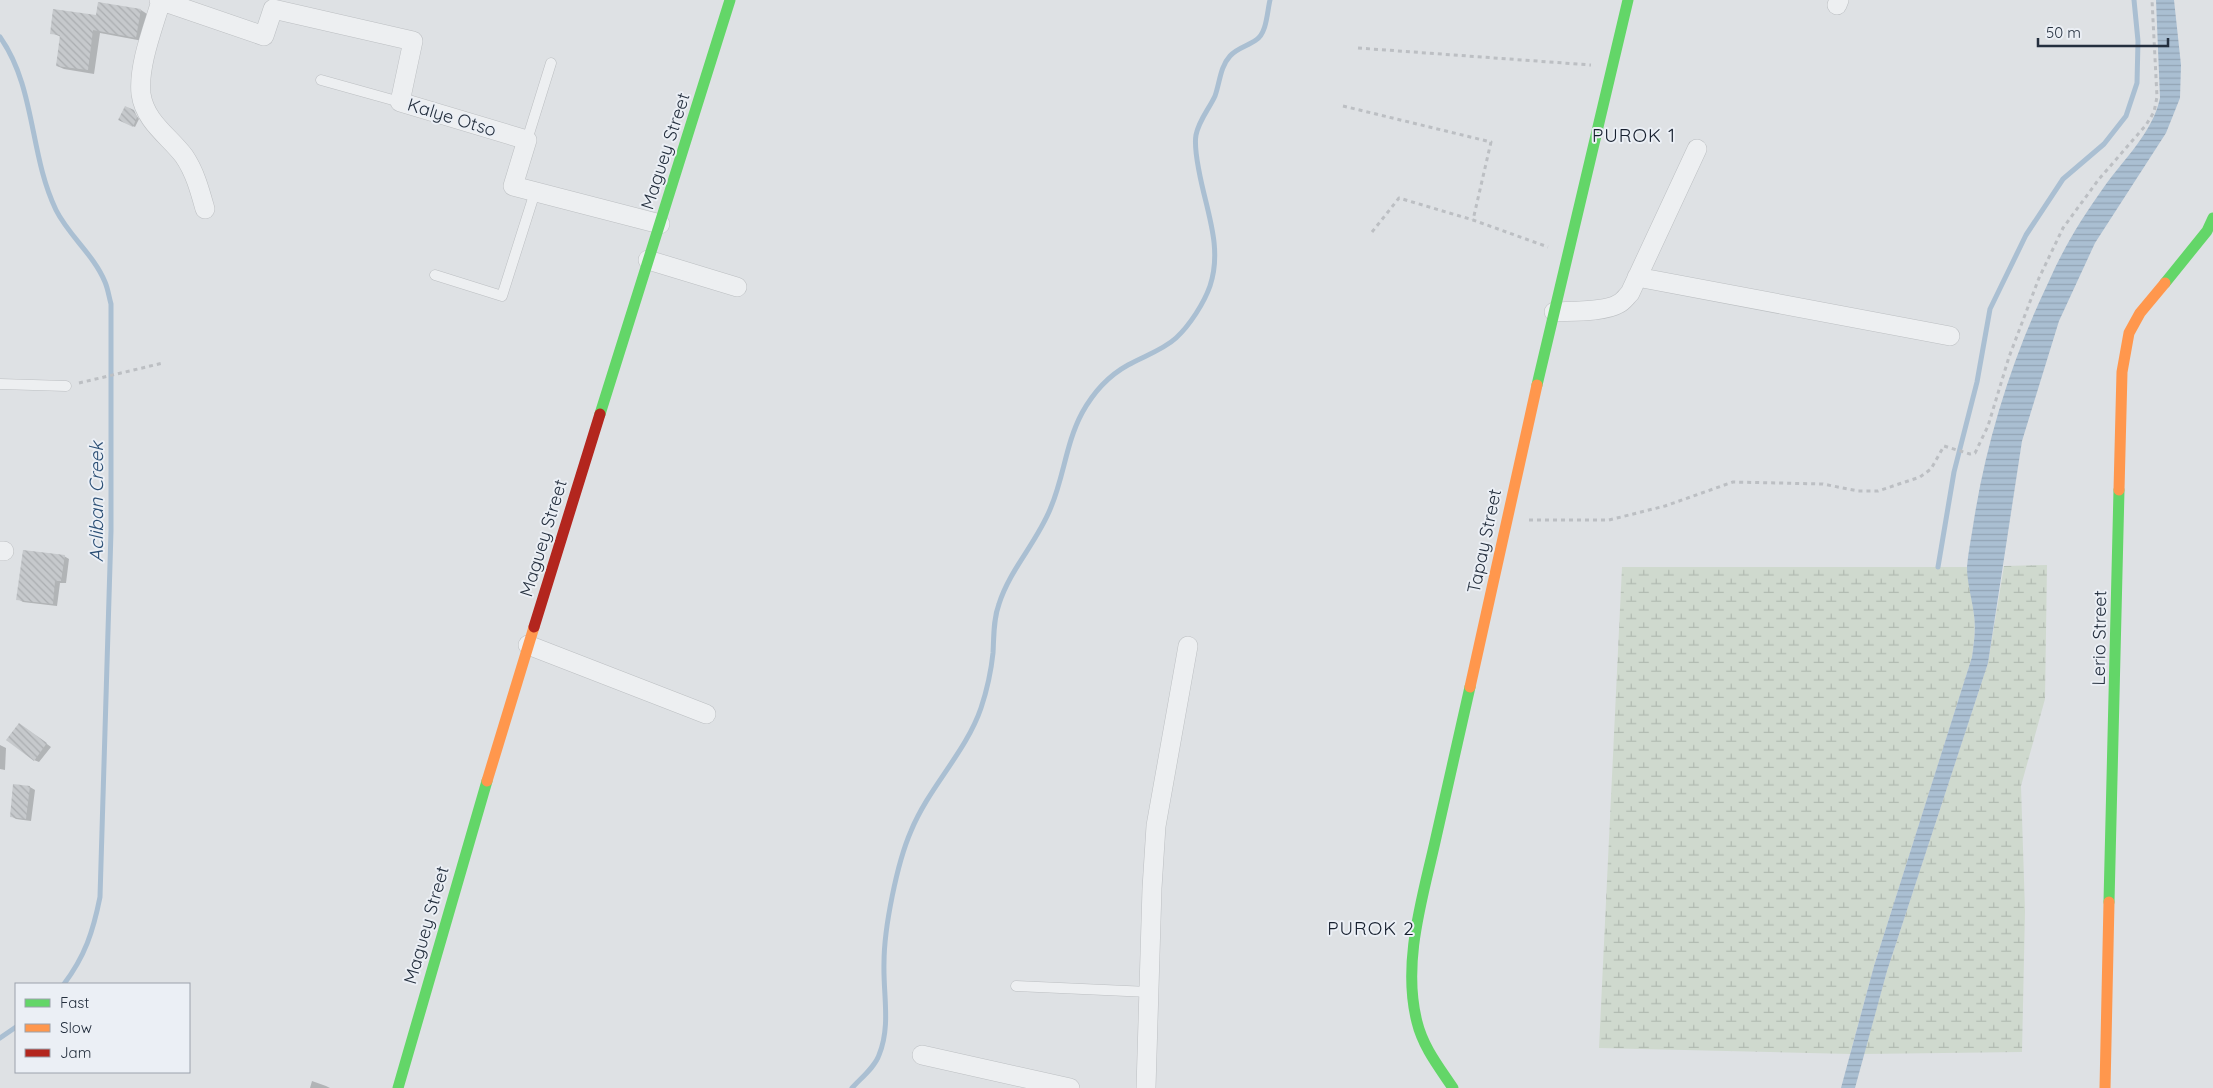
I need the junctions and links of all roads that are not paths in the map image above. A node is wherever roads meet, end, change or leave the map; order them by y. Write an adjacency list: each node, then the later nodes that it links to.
1 (160, 0): 4 (street, Kalye Otso); 11 (street)
2 (730, 0): 13 (street, Maguey Street)
3 (1628, 0): 18 (street, Tapay Street)
4 (274, 4): 7 (street, Kalye Otso)
5 (551, 63): 8 (lane)
6 (321, 80): 7 (lane)
7 (400, 102): 8 (street, Kalye Otso)
8 (527, 140): 10 (street)
9 (1697, 149): 16 (street)
10 (535, 192): 13 (street); 15 (lane)
11 (205, 209)
12 (2213, 218): 33 (street, Lerio Street)
13 (660, 224): 14 (street, Maguey Street)
14 (648, 260): 17 (street); 22 (street, Maguey Street)
15 (435, 276)
16 (1637, 277): 18 (street); 19 (street)
17 (737, 287)
18 (1554, 312): 29 (street, Tapay Street)
19 (1950, 336)
20 (0, 384): 21 (lane)
21 (66, 386)
22 (528, 645): 24 (street); 30 (street, Maguey Street)
23 (1188, 646): 26 (street)
24 (706, 714)
25 (1016, 986): 26 (lane)
26 (1149, 992): 32 (street)
27 (922, 1055): 28 (street)
28 (1003, 1081): 31 (street)
29 (1451, 1087)
30 (398, 1088)
31 (1070, 1088)
32 (1146, 1088)
33 (2105, 1088)

